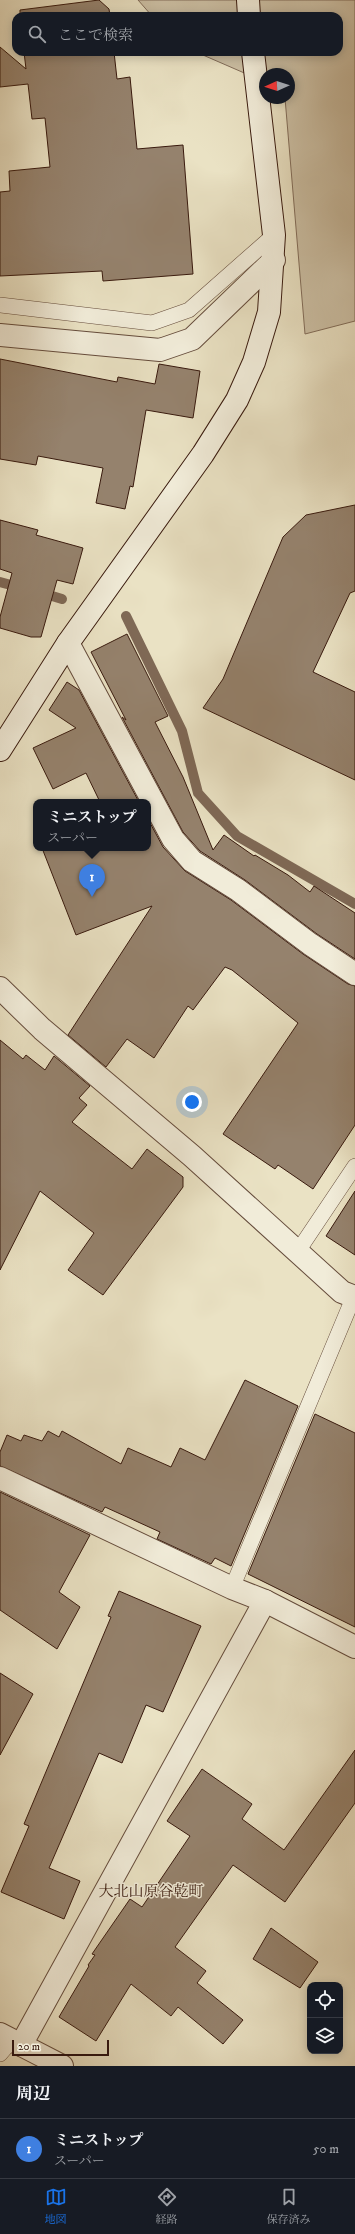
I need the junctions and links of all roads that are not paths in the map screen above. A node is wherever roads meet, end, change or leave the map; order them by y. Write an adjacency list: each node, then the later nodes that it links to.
1 (248, 0): 2 (street)
2 (249, 12)
3 (253, 56): 4 (street)
4 (274, 235): 5 (street); 6 (lane)
5 (274, 260): 7 (street); 8 (street)
6 (0, 305)
7 (0, 335)
8 (68, 644): 9 (street); 10 (street)
9 (0, 750)
10 (355, 974)
11 (0, 988): 13 (street)
12 (355, 1166): 13 (lane)
13 (298, 1251): 14 (street)
14 (354, 1297): 16 (lane)
15 (0, 1478): 16 (street)
16 (232, 1588): 17 (street)
17 (266, 1601): 18 (street); 19 (street)
18 (355, 1647)
19 (8, 2043): 20 (street)
20 (62, 2066)

